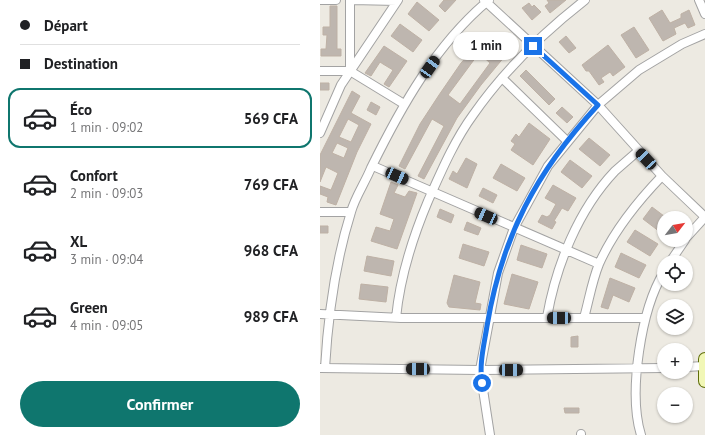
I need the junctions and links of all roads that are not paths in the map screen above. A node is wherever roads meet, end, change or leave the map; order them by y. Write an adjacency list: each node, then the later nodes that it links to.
1 (320, 0): 2 (street)
2 (336, 0)
3 (351, 0): 6 (street); 12 (street)
4 (585, 0): 10 (street)
5 (699, 0): 8 (street)
6 (397, 1): 12 (street)
7 (486, 1): 10 (street); 14 (street)
8 (705, 14)
9 (705, 34): 15 (street)
10 (533, 46): 13 (street); 15 (street)
11 (320, 71): 12 (street)
12 (350, 72): 14 (street); 16 (street)
13 (502, 78): 17 (street); 21 (street)
14 (404, 104): 19 (street)
15 (598, 105): 17 (street); 18 (street)
16 (320, 133)
17 (567, 141): 25 (street)
18 (638, 151): 20 (street); 27 (street)
19 (373, 166): 21 (street); 23 (street)
20 (662, 176): 24 (street); 28 (street)
21 (432, 192): 25 (street); 31 (street)
22 (320, 212): 23 (street)
23 (351, 212): 30 (street)
24 (705, 217): 26 (street)
25 (514, 228): 27 (street); 35 (street)
26 (693, 230)
27 (567, 249): 28 (street); 32 (street)
28 (599, 264): 33 (street)
29 (657, 289): 34 (street)
30 (324, 314): 31 (street); 38 (street)
31 (396, 318): 35 (street)
32 (547, 318): 33 (street); 35 (street)
33 (584, 318): 34 (street)
34 (645, 318): 41 (street)
35 (488, 319): 40 (street)
36 (704, 363): 37 (street); 42 (street)
37 (693, 365)
38 (322, 368): 40 (street)
39 (657, 369): 41 (street)
40 (480, 370): 41 (street); 43 (street)
41 (638, 370): 44 (street)
42 (705, 381)
43 (490, 435)
44 (641, 435)

